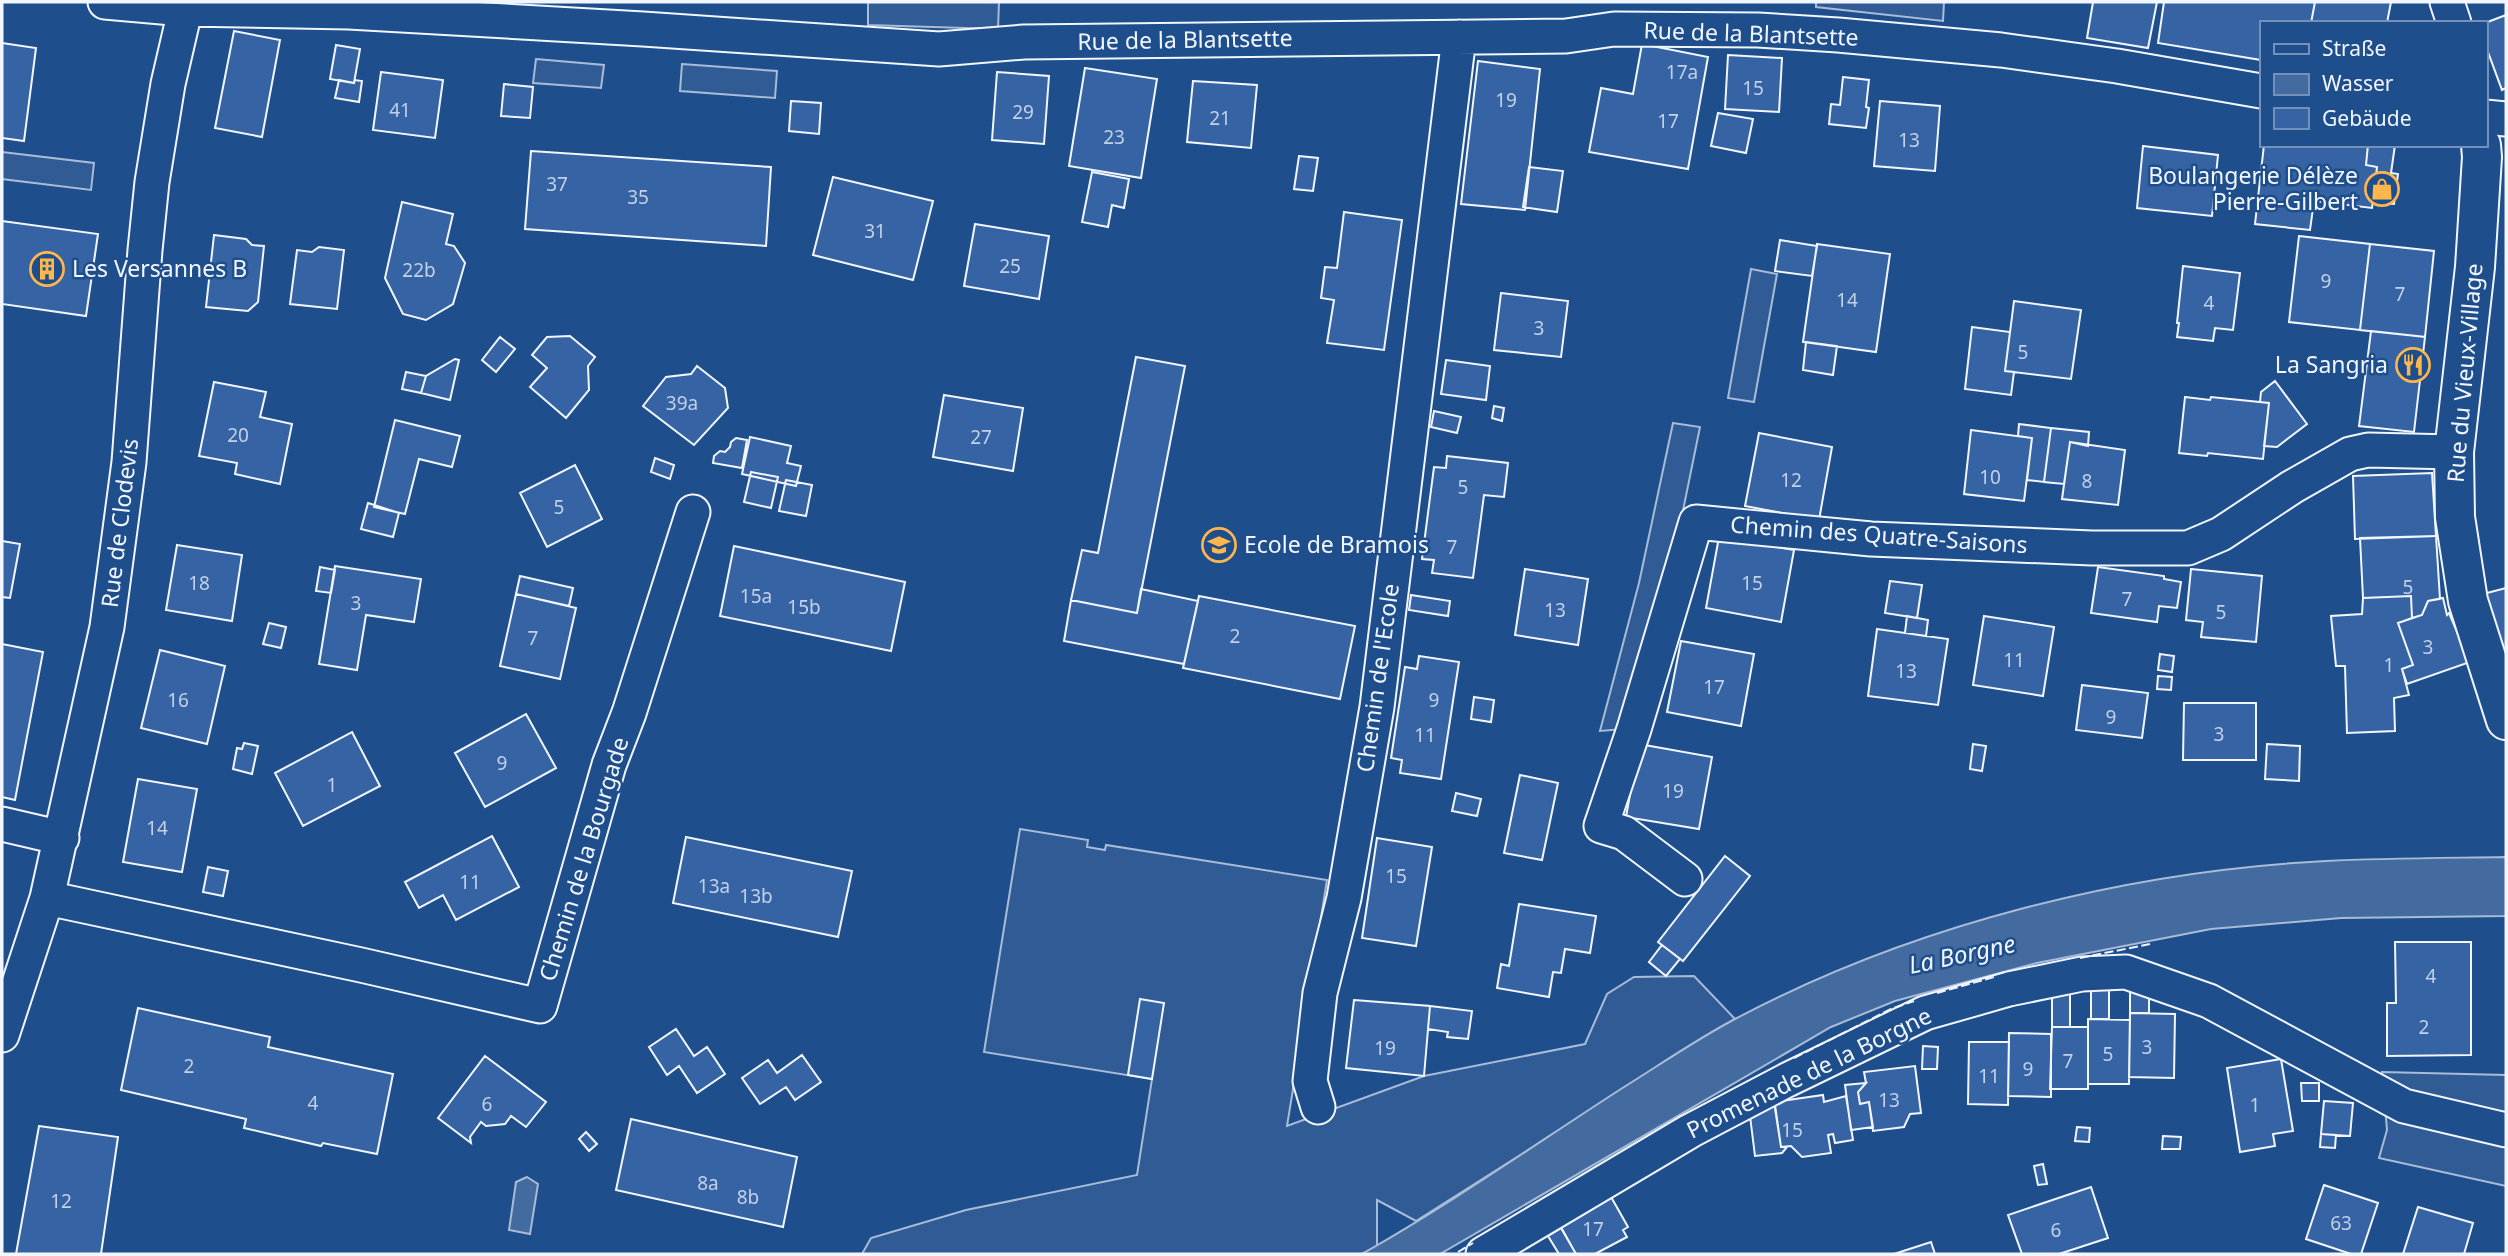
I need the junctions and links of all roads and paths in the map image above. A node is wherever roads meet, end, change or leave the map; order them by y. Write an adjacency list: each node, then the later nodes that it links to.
1 (105, 2): 3 (street, Rue de la Blantsette)
2 (2447, 2): 5 (street)
3 (185, 5): 6 (street, Rue de la Blantsette); 15 (street, Rue de Clodevis)
4 (1615, 15): 6 (street, Rue de la Blantsette); 7 (street, Rue de la Blantsette)
5 (2453, 21)
6 (1459, 37): 19 (street, Chemin de l'Ecole)
7 (2260, 91)
8 (2487, 117): 9 (street)
9 (2506, 119)
10 (2481, 147): 11 (street, Rue du Vieux-Village)
11 (2454, 453): 13 (street, Rue du Vieux-Village); 16 (street, Chemin des Quatre-Saisons)
12 (693, 512): 17 (street, Chemin de la Bourgade)
13 (2504, 706)
14 (2, 824): 15 (street)
15 (62, 838): 17 (street, Rue de Clodevis)
16 (1685, 879)
17 (47, 898): 18 (street, Rue de Clodevis)
18 (2, 1035)
19 (1318, 1107)
20 (2506, 1130): 21 (street, Promenade de la Borgne)
21 (1483, 1254)

